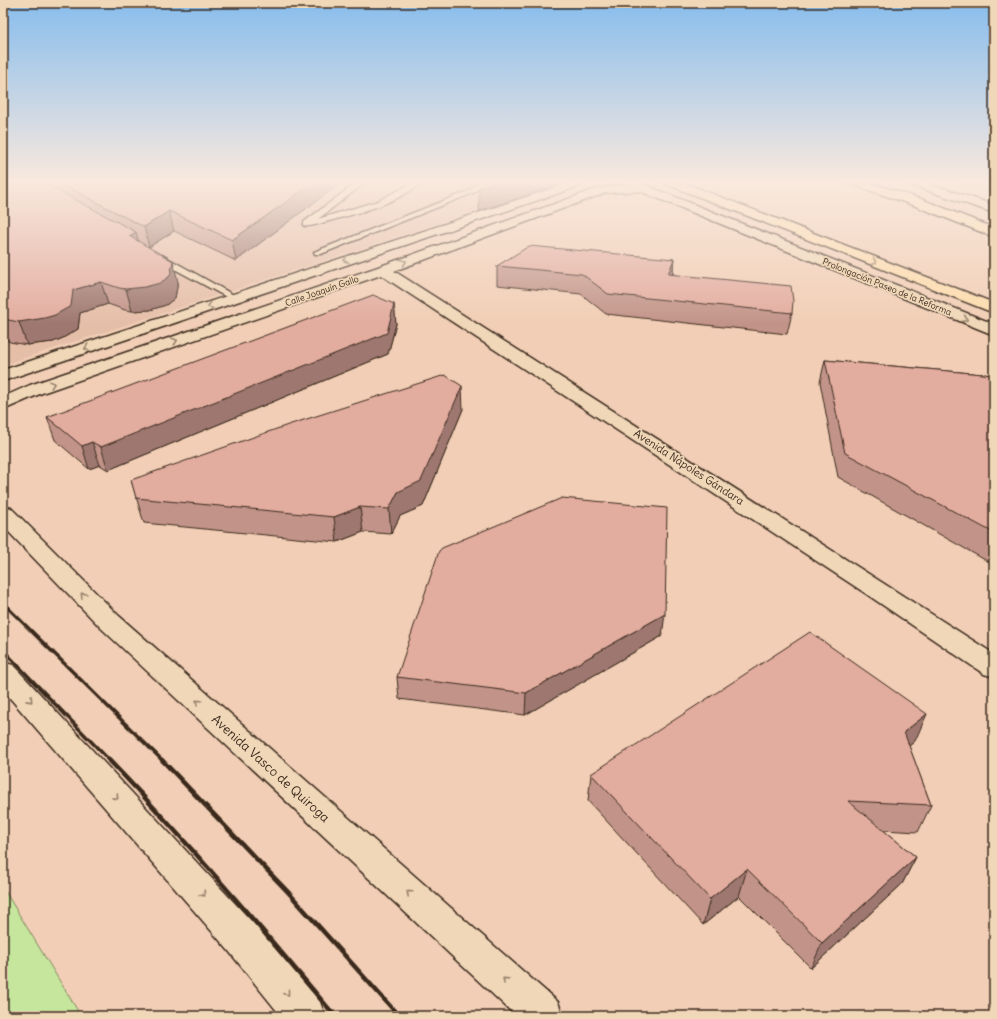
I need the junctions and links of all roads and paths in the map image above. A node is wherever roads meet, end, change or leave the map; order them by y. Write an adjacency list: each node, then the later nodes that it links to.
1 (378, 229): 9 (lane)
2 (442, 229): 11 (street, Calle Joaquín Gallo, one-way to 11)
3 (496, 229): 10 (street, Calle Joaquín Gallo, one-way to 3)
4 (743, 229): 13 (street, Prolongación Paseo de la Reforma, one-way to 13)
5 (790, 229): 12 (highway, one-way to 12)
6 (983, 229): 7 (highway)
7 (994, 233)
8 (151, 252): 11 (lane)
9 (318, 252)
10 (383, 270): 15 (street, Calle Joaquín Gallo, one-way to 10); 18 (street, Avenida Nápoles Gándara)
11 (235, 298): 14 (street, Calle Joaquín Gallo, one-way to 14)
12 (994, 308)
13 (994, 330)
14 (10, 373): 15 (street)
15 (36, 389): 16 (street, Calle Joaquín Gallo)
16 (3, 404)
17 (3, 513): 20 (street, Avenida Vasco de Quiroga, one-way to 17)
18 (994, 666)
19 (3, 672): 21 (street, one-way to 21)
20 (542, 1013)
21 (306, 1016)

